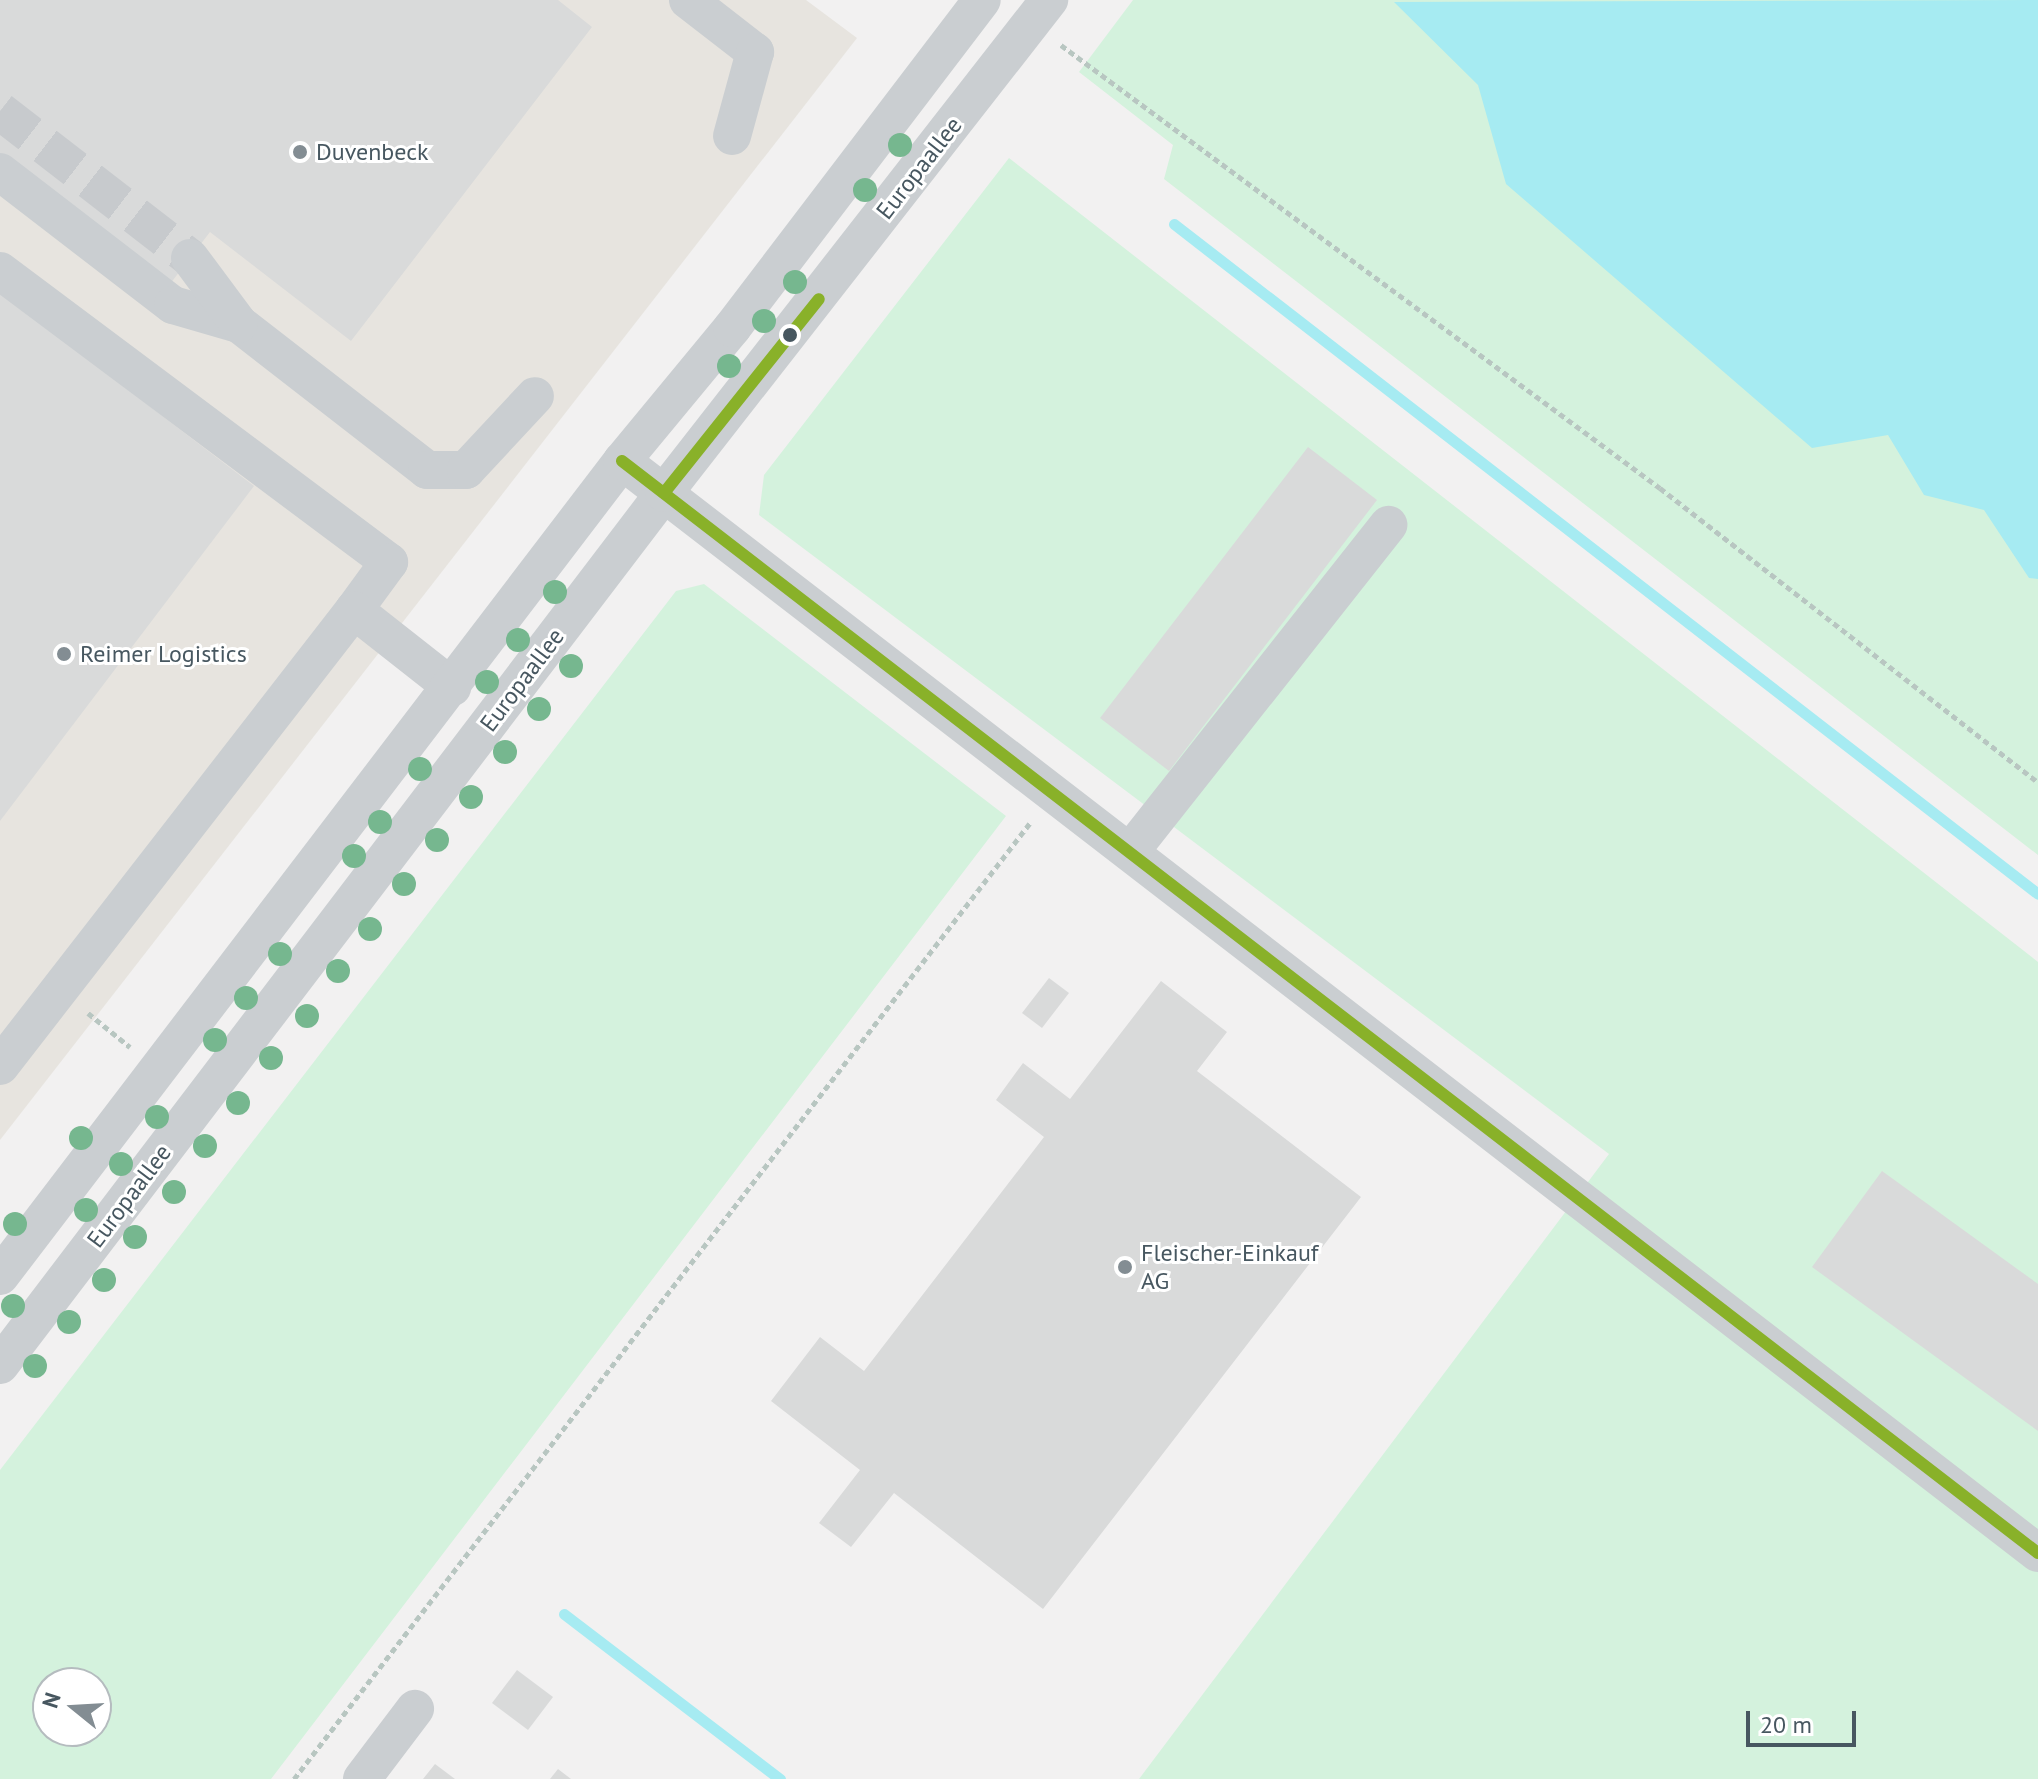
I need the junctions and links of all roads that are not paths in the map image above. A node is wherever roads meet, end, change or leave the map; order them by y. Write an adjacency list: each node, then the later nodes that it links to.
1 (688, 0): 4 (street)
2 (982, 0): 10 (street)
3 (1040, 11): 11 (street, Europaallee)
4 (732, 136)
5 (0, 172): 8 (street)
6 (190, 258): 8 (street)
7 (0, 271): 13 (street)
8 (239, 324): 9 (street)
9 (535, 396)
10 (622, 461): 11 (street); 14 (street)
11 (664, 493): 15 (street); 18 (street, Europaallee)
12 (1388, 525): 15 (street)
13 (354, 610): 14 (street); 16 (street)
14 (452, 687): 17 (street)
15 (1130, 852): 19 (street)
16 (0, 1066)
17 (0, 1276)
18 (0, 1365)
19 (2038, 1553)
20 (415, 1709): 21 (street)
21 (362, 1779)

